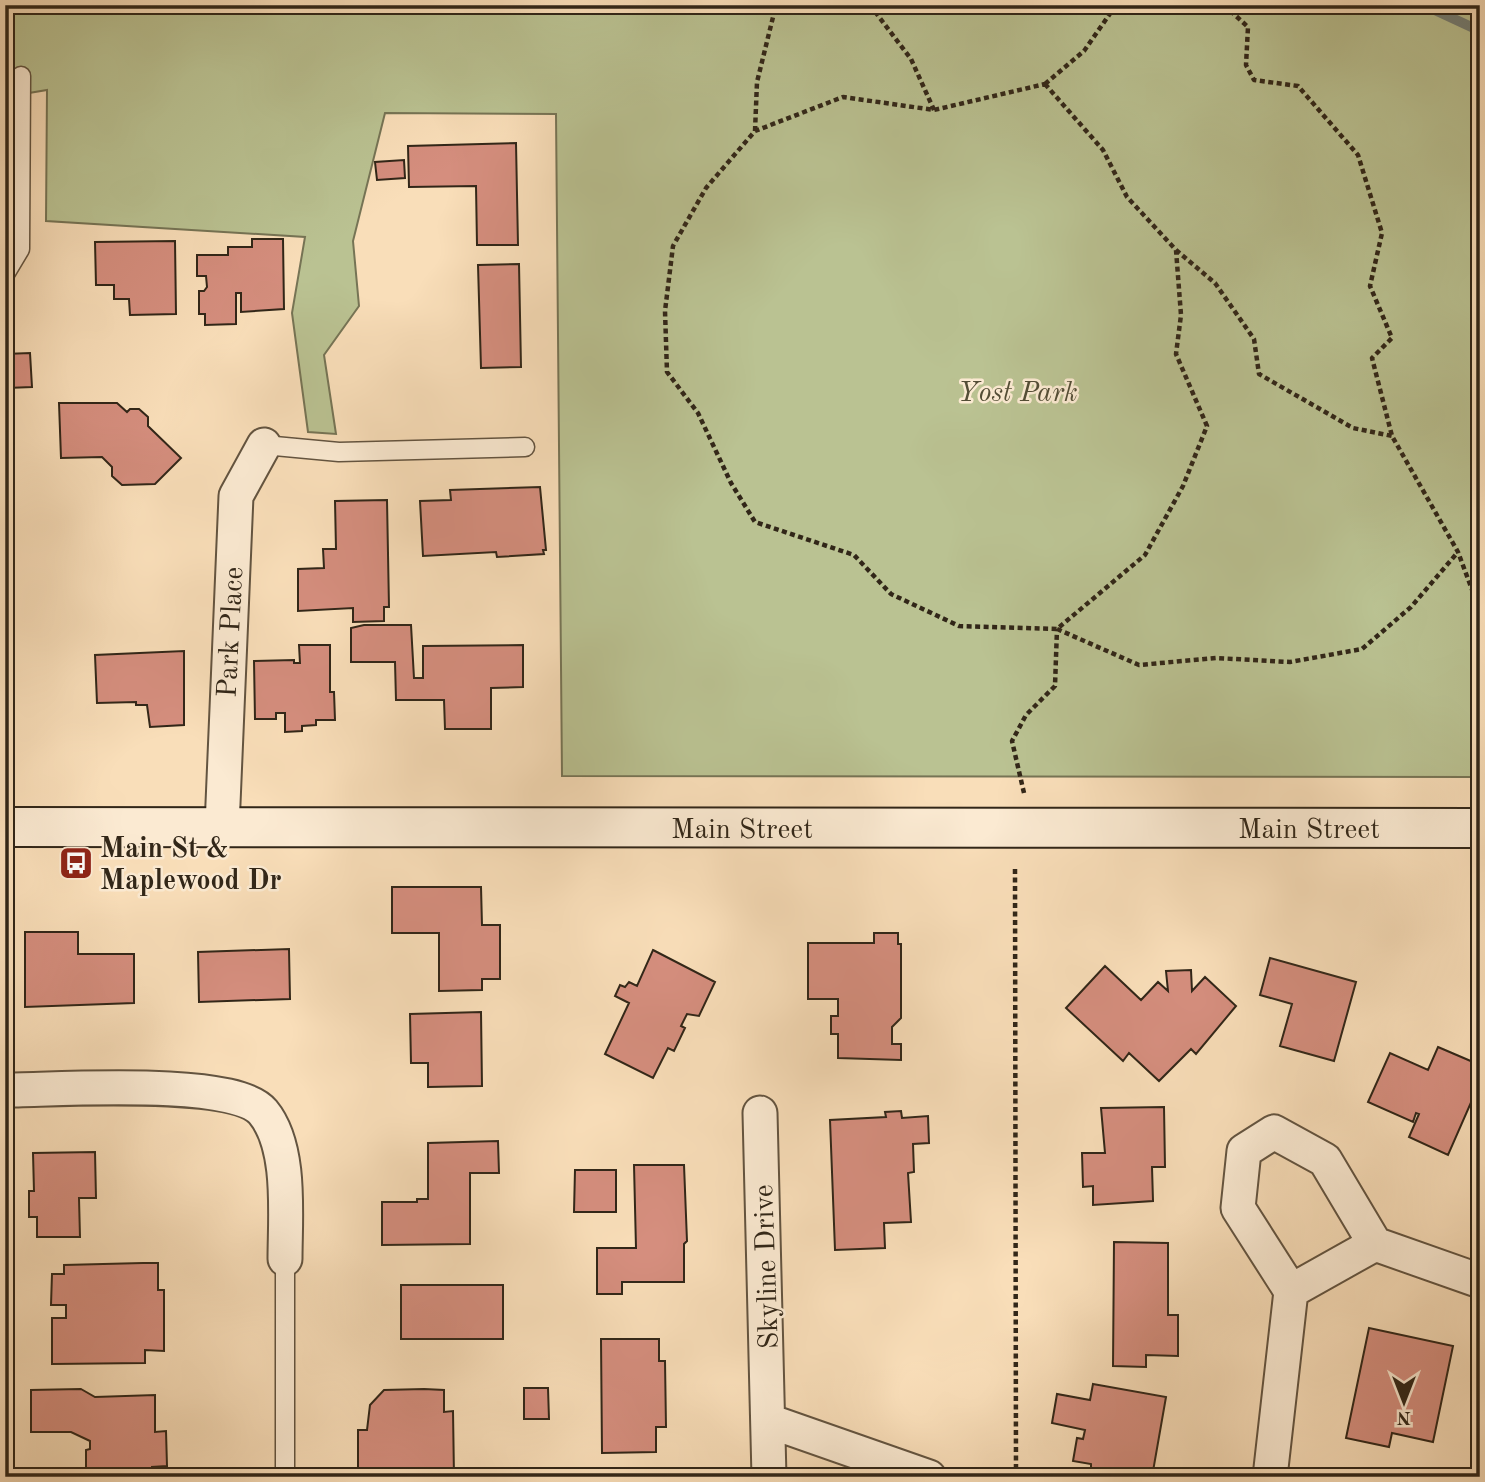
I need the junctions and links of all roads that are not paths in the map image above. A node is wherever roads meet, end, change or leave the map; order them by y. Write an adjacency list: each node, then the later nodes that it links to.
1 (21, 76): 2 (lane)
2 (5, 274)
3 (264, 445): 4 (lane); 6 (street, Park Place)
4 (525, 447)
5 (5, 827): 6 (main road, Main Street)
6 (222, 827): 7 (main road, Main Street)
7 (1480, 828)
8 (5, 1090): 11 (street)
9 (760, 1113): 14 (street, Skyline Drive)
10 (1375, 1244): 12 (street); 13 (street); 13 (street)
11 (285, 1259): 15 (lane)
12 (1480, 1281)
13 (1291, 1291): 18 (street)
14 (769, 1420): 16 (street, Skyline Drive); 17 (street)
15 (285, 1477)
16 (769, 1477)
17 (929, 1477)
18 (1270, 1477)

